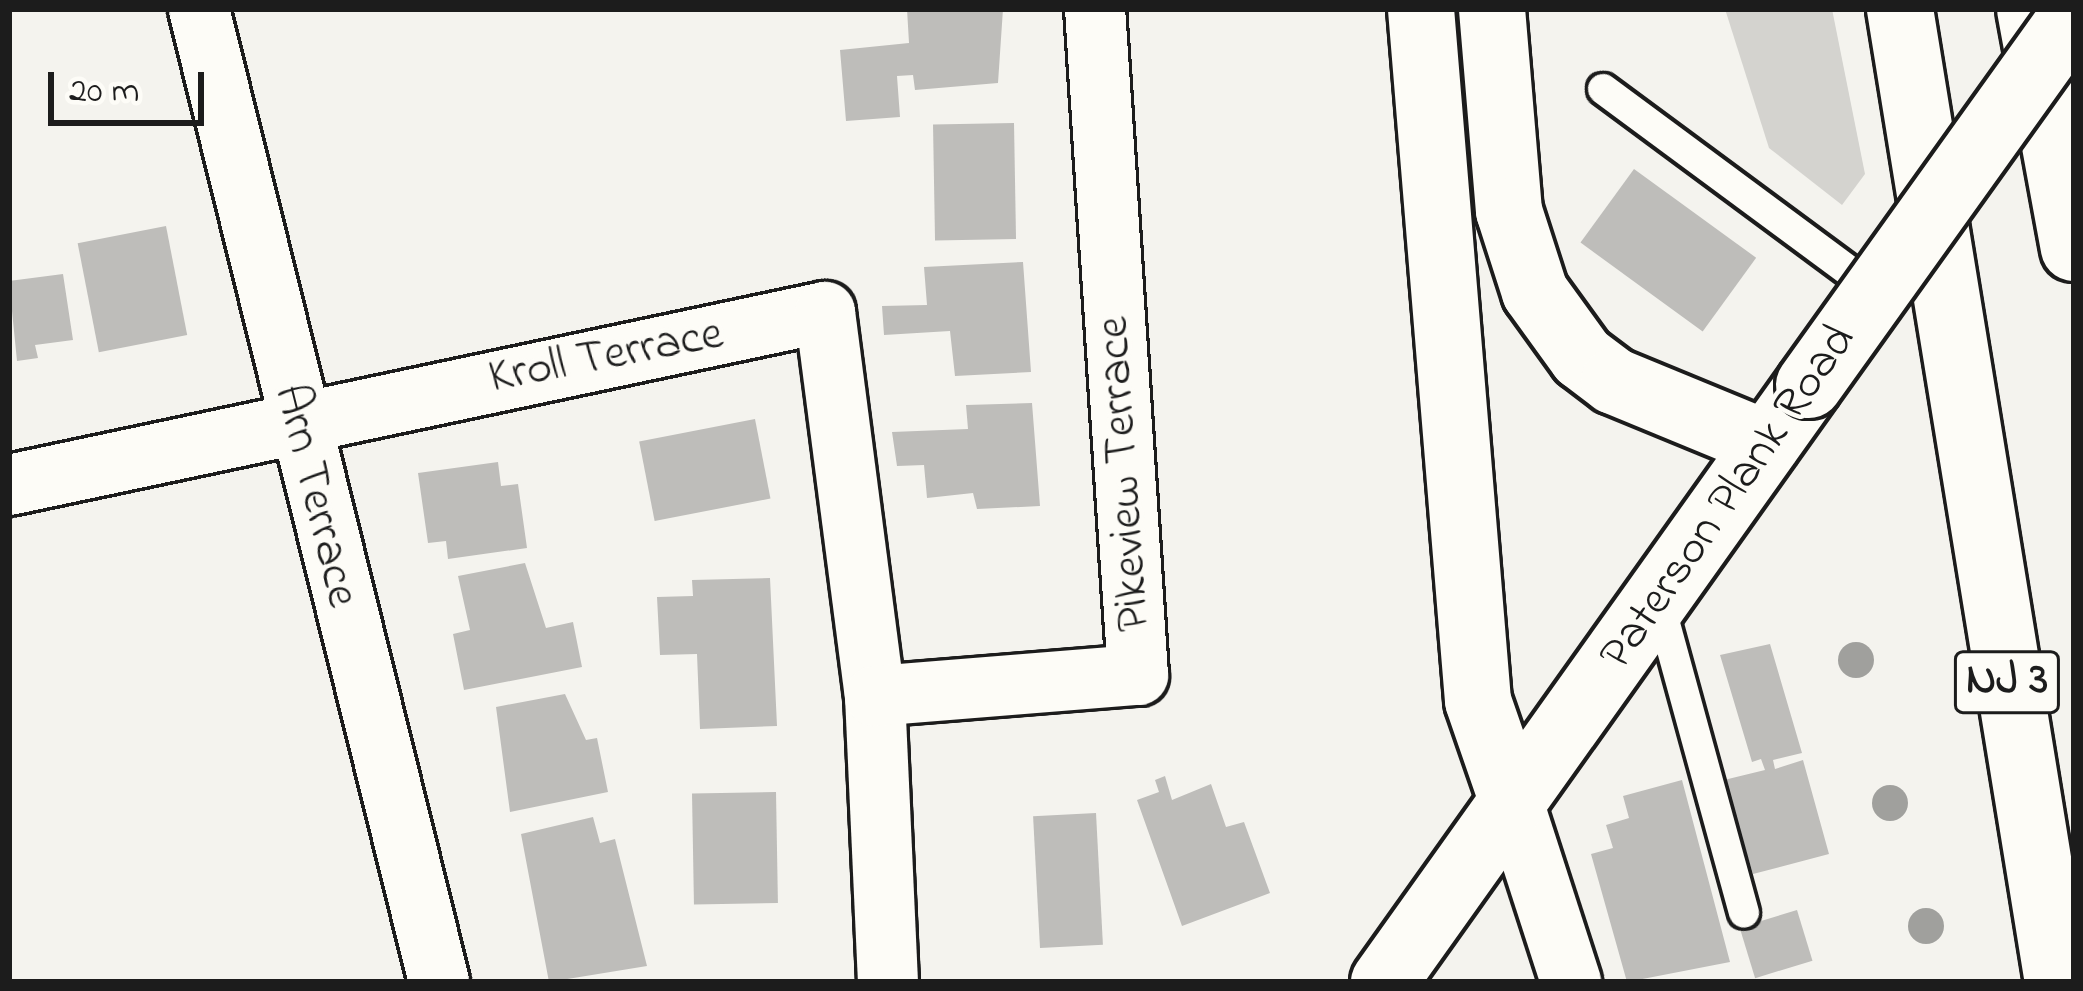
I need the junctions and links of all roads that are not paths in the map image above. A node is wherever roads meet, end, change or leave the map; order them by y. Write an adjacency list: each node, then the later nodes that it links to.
1 (199, 9): 13 (street, Arn Terrace)
2 (1095, 9): 17 (street, Pikeview Terrace)
3 (1421, 9): 18 (main road)
4 (1492, 9): 14 (main road)
5 (1864, 9): 12 (main road, NJ 3)
6 (1900, 9): 12 (main road, NJ 3)
7 (2030, 9): 10 (main road)
8 (2074, 15): 11 (main road, Paterson Plank Road, bridge)
9 (1603, 89): 11 (lane)
10 (2074, 248)
11 (1876, 292): 14 (main road, Paterson Plank Road, bridge)
12 (1957, 382): 24 (main road, NJ 3)
13 (295, 419): 15 (street, Kroll Terrace); 17 (street, Kroll Terrace); 20 (street, Arn Terrace)
14 (1767, 444): 16 (main road, Paterson Plank Road)
15 (9, 485)
16 (1658, 597): 18 (main road, Paterson Plank Road); 19 (lane)
17 (875, 696): 21 (street)
18 (1513, 802): 22 (main road, Paterson Plank Road); 23 (street)
19 (1744, 913)
20 (439, 982)
21 (888, 982)
22 (1384, 982)
23 (1571, 982)
24 (2057, 982)

